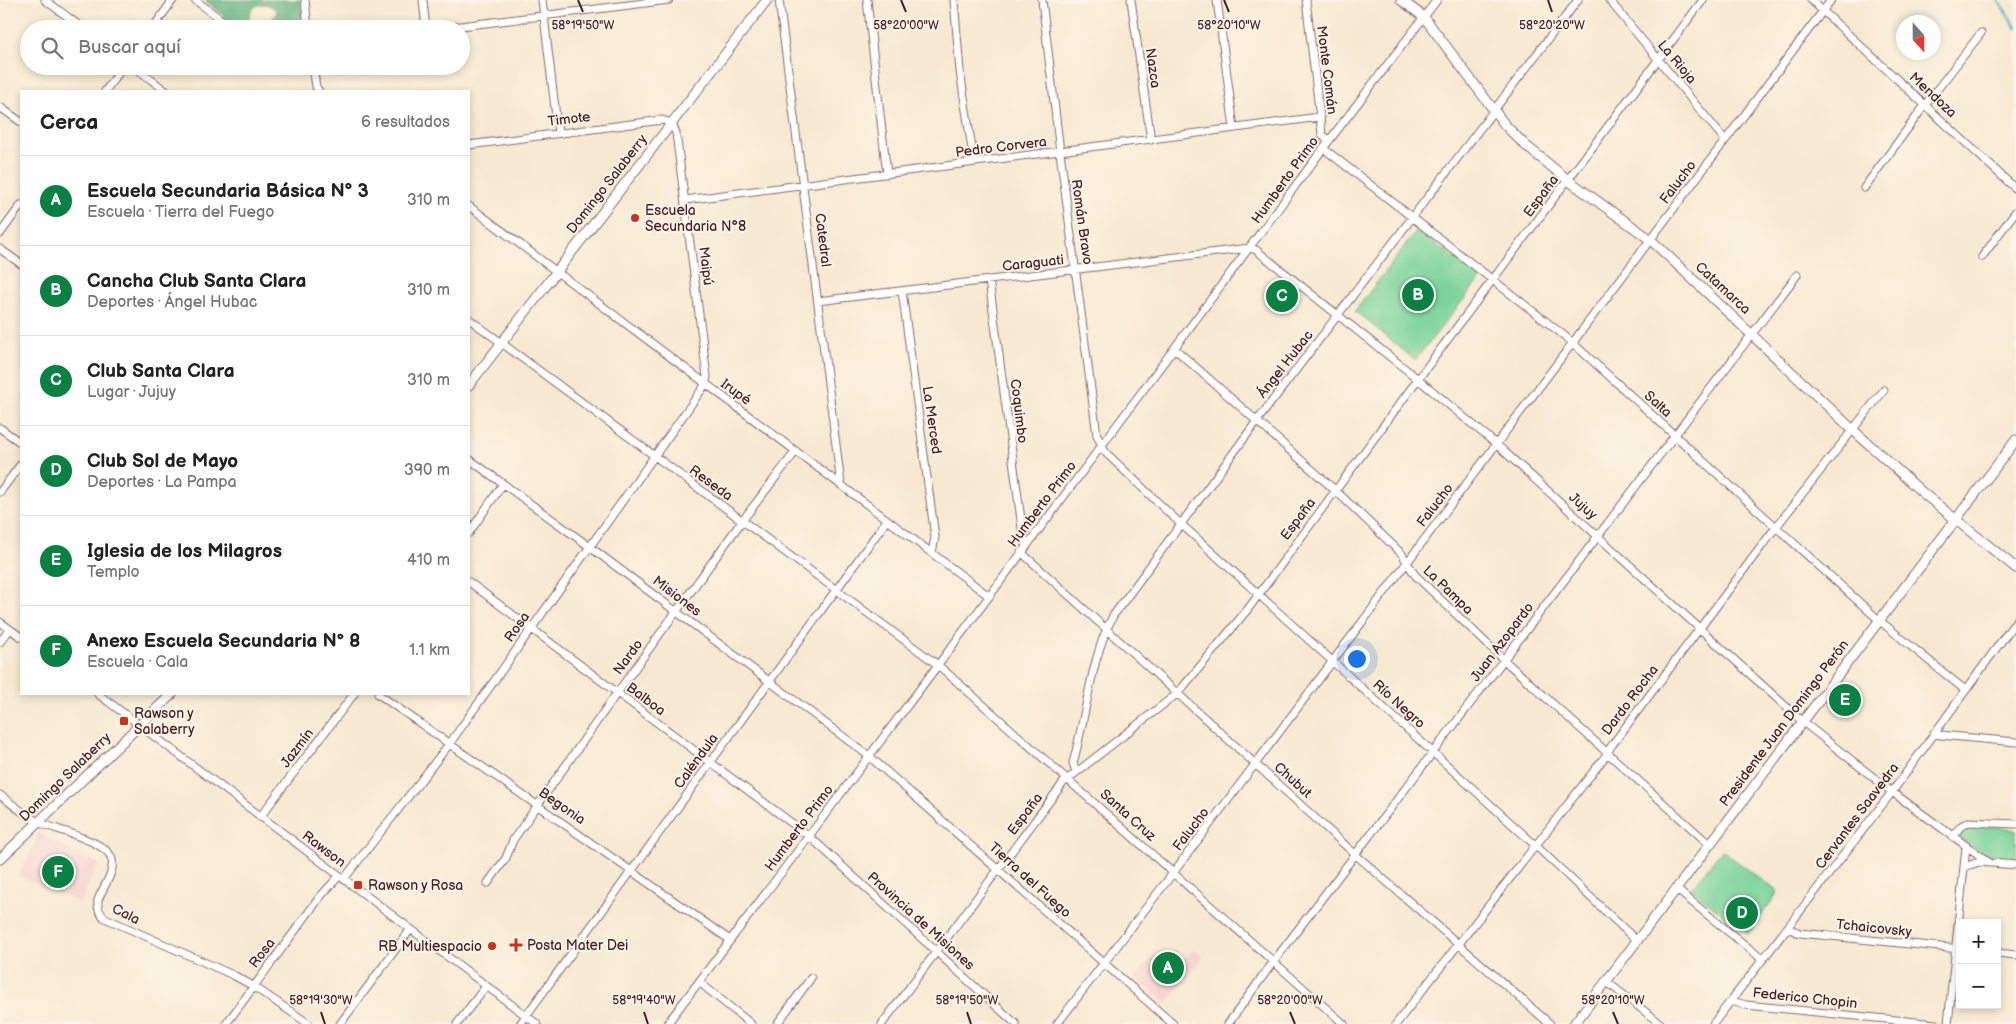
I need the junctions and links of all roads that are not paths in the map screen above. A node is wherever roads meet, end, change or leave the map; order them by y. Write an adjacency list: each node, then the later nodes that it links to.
1 (46, 0): 26 (street)
2 (173, 0): 27 (street)
3 (195, 0): 28 (street)
4 (305, 0): 29 (street)
5 (422, 0): 30 (street)
6 (542, 0): 24 (street)
7 (669, 0): 24 (street)
8 (767, 0): 45 (street, Domingo Salaberry)
9 (779, 0): 57 (street, Catedral)
10 (867, 0): 55 (street)
11 (954, 0): 54 (street)
12 (1042, 0): 53 (street, Román Bravo)
13 (1131, 0): 48 (street, Nazca)
14 (1217, 0): 46 (street)
15 (1306, 0): 43 (street, Monte Comán)
16 (1401, 0): 25 (street, Catamarca)
17 (1437, 0): 25 (street, Humberto Primo)
18 (1578, 0): 42 (street, Ángel Hubac)
19 (1609, 0): 33 (street, La Rioja)
20 (1703, 0): 33 (street, España)
21 (1811, 0): 23 (street, Mendoza)
22 (1830, 0): 23 (street, Falucho)
23 (1822, 11): 40 (street, Mendoza); 49 (street, Falucho)
24 (544, 16): 31 (street); 47 (street)
25 (1424, 17): 42 (street, Catamarca); 50 (street, Humberto Primo)
26 (72, 20)
27 (159, 20)
28 (222, 20)
29 (307, 20)
30 (425, 20)
31 (470, 25)
32 (1981, 33): 40 (street)
33 (1658, 58): 49 (street, La Rioja); 56 (street, España)
34 (117, 75): 38 (street)
35 (145, 75): 39 (street)
36 (315, 75): 37 (street)
37 (318, 89)
38 (106, 90)
39 (165, 90)
40 (1925, 105): 58 (street); 59 (street, Mendoza)
41 (0, 107): 44 (street)
42 (1494, 110): 56 (street, Catamarca); 64 (street, Ángel Hubac)
43 (1320, 117): 46 (street, Pedro Corvera); 50 (street, Monte Comán)
44 (20, 121)
45 (672, 123): 47 (street, Timote); 60 (street, Maipú); 72 (street, Domingo Salaberry)
46 (1234, 128): 48 (street, Pedro Corvera)
47 (558, 133): 51 (street, Timote)
48 (1151, 140): 53 (street, Pedro Corvera)
49 (1725, 140): 66 (street, Falucho)
50 (1329, 141): 52 (street, Humberto Primo)
51 (470, 145)
52 (1323, 148): 64 (street, Salta); 67 (street, Humberto Primo)
53 (1060, 152): 54 (street, Pedro Corvera); 71 (street, Román Bravo)
54 (974, 162): 55 (street, Pedro Corvera)
55 (887, 174): 57 (street, Pedro Corvera)
56 (1568, 180): 66 (street, Catamarca); 75 (street, España)
57 (803, 184): 60 (street, Pedro Corvera); 77 (street, Catedral)
58 (1864, 188)
59 (2016, 189)
60 (685, 200): 86 (street, Maipú)
61 (20, 206): 65 (street)
62 (470, 207): 72 (street, Irupé)
63 (2016, 211): 69 (street)
64 (1412, 219): 75 (street, Salta); 78 (street, Ángel Hubac)
65 (0, 234)
66 (1651, 240): 80 (street, Catamarca); 82 (street, Falucho)
67 (1250, 248): 71 (street, Caraguati); 78 (street, Jujuy); 83 (street, Humberto Primo)
68 (0, 249): 70 (street)
69 (1982, 257)
70 (20, 263)
71 (1076, 270): 74 (street, Caraguati); 95 (street, Román Bravo)
72 (556, 271): 81 (street, Domingo Salaberry); 86 (street, Irupé)
73 (1797, 275): 80 (street, Juan Azopardo)
74 (989, 280): 76 (street, Caraguati); 111 (street, Coquimbo)
75 (1493, 281): 82 (street, Salta); 84 (street, España)
76 (902, 291): 77 (street, Caraguati); 114 (street, La Merced)
77 (818, 301): 101 (street, Catedral)
78 (1339, 315): 84 (street, Jujuy); 88 (street, Ángel Hubac)
79 (470, 320): 81 (street, Reseda)
80 (1752, 334): 90 (street, Catamarca); 91 (street, Juan Azopardo)
81 (501, 343): 85 (street, Domingo Salaberry); 97 (street, Reseda)
82 (1572, 343): 91 (street, Salta); 94 (street, Falucho)
83 (1175, 349): 88 (street, La Pampa); 95 (street, Humberto Primo)
84 (1418, 379): 94 (street, Jujuy); 102 (street, España)
85 (470, 384)
86 (705, 384): 96 (street, Irupé); 97 (street, Rosa)
87 (1884, 390): 90 (street, Dardo Rocha)
88 (1257, 421): 102 (street, La Pampa); 107 (street, Ángel Hubac)
89 (0, 428): 93 (street)
90 (1852, 429): 105 (street, Catamarca); 108 (street, Dardo Rocha)
91 (1675, 436): 108 (street, Salta); 110 (street, Juan Azopardo)
92 (2016, 440): 105 (street, Presidente Juan Domingo Perón)
93 (20, 442)
94 (1496, 444): 110 (street, Jujuy); 115 (street, Falucho)
95 (1101, 446): 107 (street, Río Negro); 111 (street, Humberto Primo)
96 (796, 451): 101 (street, Irupé); 106 (street, Nardo)
97 (654, 456): 106 (street, Reseda); 112 (street, Rosa)
98 (470, 460): 100 (street, Misiones)
99 (20, 465): 103 (street)
100 (503, 484): 109 (street); 112 (street, Misiones)
101 (840, 484): 104 (street, Irupé)
102 (1335, 490): 115 (street, La Pampa); 119 (street, España)
103 (0, 492)
104 (887, 520): 114 (street, Irupé); 118 (street, Caléndula)
105 (1956, 520): 116 (street, Catamarca); 123 (street, Presidente Juan Domingo Perón)
106 (742, 521): 118 (street, Reseda); 121 (street, Nardo)
107 (1181, 524): 119 (street, Río Negro); 125 (street, Ángel Hubac)
108 (1776, 527): 123 (street, Salta); 126 (street, Dardo Rocha)
109 (470, 532)
110 (1598, 536): 126 (street, Jujuy); 131 (street, Juan Azopardo)
111 (1027, 545): 113 (street, Humberto Primo)
112 (590, 547): 121 (street, Misiones); 128 (street, Rosa)
113 (1021, 552): 120 (street, Humberto Primo); 125 (street, Chubut)
114 (932, 553): 120 (street, Irupé)
115 (1407, 563): 131 (street, La Pampa); 132 (street, Falucho)
116 (2016, 568)
117 (470, 583): 128 (street, Balboa)
118 (834, 590): 133 (street, Reseda); 134 (street, Caléndula)
119 (1258, 593): 132 (street, Río Negro); 137 (street, España)
120 (989, 596): 133 (street, Humberto Primo)
121 (677, 612): 134 (street, Misiones); 136 (street, Nardo)
122 (2016, 620): 135 (street, Cervantes Saavedra)
123 (1880, 621): 135 (street, Salta); 142 (street, Presidente Juan Domingo Perón)
124 (0, 622): 127 (street)
125 (1106, 628): 137 (street, Chubut); 152 (street, Ángel Hubac)
126 (1699, 628): 142 (street, Jujuy); 148 (street, Dardo Rocha)
127 (10, 629): 129 (street); 130 (street)
128 (532, 629): 136 (street, Balboa); 146 (street, Rosa)
129 (20, 636)
130 (0, 642)
131 (1504, 660): 147 (street, Juan Azopardo); 148 (street, La Pampa)
132 (1333, 661): 147 (street, Río Negro); 151 (street, Falucho)
133 (938, 665): 149 (street, Humberto Primo); 153 (street, Santa Cruz)
134 (769, 681): 149 (street, Misiones); 150 (street, Caléndula)
135 (1965, 690): 144 (street, Cervantes Saavedra)
136 (617, 693): 150 (street, Balboa); 156 (street, Nardo)
137 (1178, 694): 151 (street, Chubut); 152 (street, España)
138 (99, 695): 143 (street, Rawson)
139 (171, 695): 143 (street, Domingo Salaberry)
140 (353, 695): 157 (street, Jazmín)
141 (379, 695): 146 (street, Begonia)
142 (1803, 722): 154 (street, Jujuy); 162 (street, Presidente Juan Domingo Perón)
143 (138, 725): 157 (street, Rawson); 158 (street, Domingo Salaberry)
144 (1934, 733): 145 (street); 154 (street, Cervantes Saavedra)
145 (2016, 742)
146 (450, 743): 156 (street, Begonia); 173 (street, Rosa)
147 (1434, 753): 163 (street, Río Negro); 165 (street, Juan Azopardo)
148 (1608, 753): 162 (street, La Pampa); 163 (street, Dardo Rocha)
149 (869, 756): 160 (street, Humberto Primo); 170 (street, Tierra del Fuego)
150 (711, 762): 160 (street, Balboa); 171 (street, Caléndula)
151 (1256, 763): 165 (street, Chubut); 172 (street, Falucho)
152 (1076, 772): 153 (street, España)
153 (1068, 778): 170 (street, España); 172 (street, Santa Cruz)
154 (1892, 792): 161 (street, Jujuy); 177 (street, Cervantes Saavedra)
155 (0, 795): 158 (street, Cala)
156 (538, 805): 171 (street, Begonia); 174 (street, Nardo)
157 (260, 817): 173 (street, Rawson)
158 (38, 822): 166 (street, Domingo Salaberry); 193 (street, Cala)
159 (2016, 824): 161 (street)
160 (809, 836): 179 (street, Humberto Primo); 183 (street, Provincia de Misiones)
161 (1952, 837): 164 (street, Jujuy)
162 (1709, 844): 175 (street, Presidente Juan Domingo Perón)
163 (1535, 845): 180 (street, Río Negro); 181 (street, Dardo Rocha)
164 (1966, 847): 167 (street, Jujuy); 169 (street)
165 (1356, 855): 181 (street, Chubut); 187 (street, Juan Azopardo)
166 (0, 859)
167 (1990, 863): 168 (street); 169 (street)
168 (2016, 865)
169 (1964, 867): 176 (street)
170 (1000, 869): 183 (street, España); 188 (street, Tierra del Fuego)
171 (632, 871): 179 (street, Begonia); 196 (street, Caléndula)
172 (1174, 873): 187 (street, Santa Cruz); 188 (street, Falucho)
173 (341, 878): 178 (street, Rawson); 193 (street, Rosa)
174 (488, 882)
175 (1676, 889): 180 (street, Presidente Juan Domingo Perón); 186 (street)
176 (1960, 919)
177 (1787, 928): 182 (street, Tchaicovsky); 186 (street, Cervantes Saavedra)
178 (410, 930): 194 (street, Rawson); 199 (street)
179 (730, 940): 191 (street, Humberto Primo)
180 (1637, 941): 192 (street, Presidente Juan Domingo Perón)
181 (1458, 944): 212 (street, Dardo Rocha); 213 (street, Chubut)
182 (1956, 949)
183 (937, 952): 206 (street, España); 207 (street, Provincia de Misiones)
184 (2001, 953): 185 (street)
185 (2016, 955)
186 (1762, 959): 195 (street, Cervantes Saavedra)
187 (1274, 961): 210 (street, Juan Azopardo); 211 (street, Santa Cruz)
188 (1104, 962): 208 (street, Falucho); 209 (street, Tierra del Fuego)
189 (1956, 964): 218 (street)
190 (811, 978): 205 (street)
191 (699, 982): 203 (street, Humberto Primo); 204 (street)
192 (1607, 982): 214 (street, Presidente Juan Domingo Perón); 215 (street)
193 (253, 986): 197 (street, Rosa); 198 (street, Cala)
194 (486, 986): 196 (street, Rawson); 200 (street)
195 (1731, 1001): 216 (street, Cervantes Saavedra); 217 (street, Federico Chopin)
196 (526, 1016): 201 (street, Caléndula); 202 (street, Rawson)
197 (226, 1024)
198 (309, 1024)
199 (340, 1024)
200 (458, 1024)
201 (520, 1024)
202 (537, 1024)
203 (667, 1024)
204 (752, 1024)
205 (777, 1024)
206 (882, 1024)
207 (1016, 1024)
208 (1057, 1024)
209 (1173, 1024)
210 (1228, 1024)
211 (1344, 1024)
212 (1396, 1024)
213 (1550, 1024)
214 (1574, 1024)
215 (1661, 1024)
216 (1713, 1024)
217 (1936, 1024)
218 (1948, 1024)

